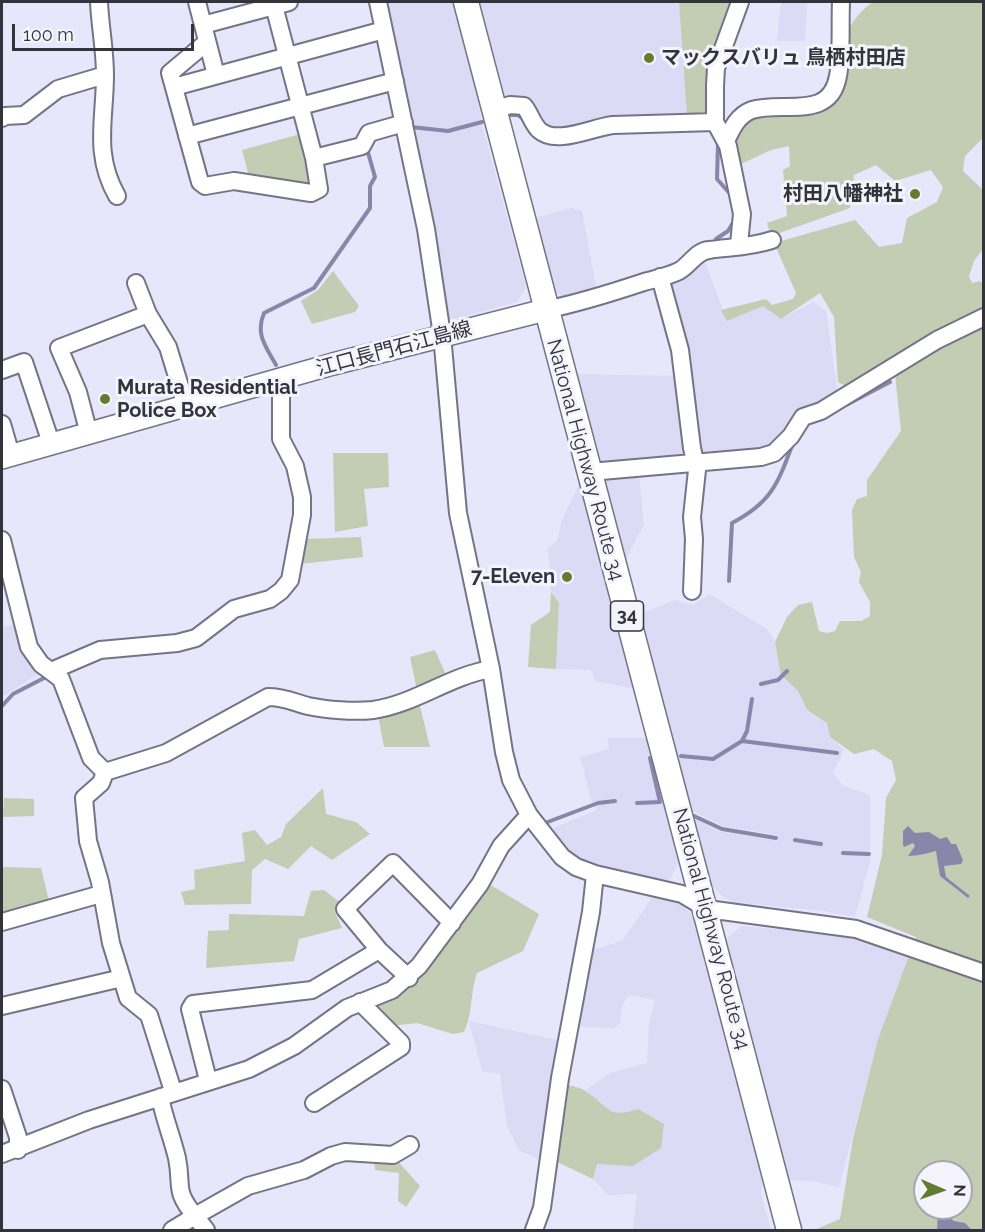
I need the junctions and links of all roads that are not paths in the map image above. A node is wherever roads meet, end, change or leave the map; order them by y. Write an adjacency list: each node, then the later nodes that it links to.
1 (99, 2): 12 (street)
2 (197, 2): 8 (street)
3 (378, 2): 9 (street)
4 (466, 2): 17 (highway, National Highway Route 34 / 34)
5 (740, 2): 19 (street)
6 (841, 2): 22 (street)
7 (279, 3): 8 (street); 11 (street)
8 (203, 25): 10 (street)
9 (384, 30): 11 (street); 14 (street)
10 (207, 42): 13 (street); 15 (street)
11 (288, 56): 13 (street); 16 (street)
12 (105, 75): 18 (street); 24 (street)
13 (216, 75): 15 (street)
14 (395, 81): 16 (street); 20 (street)
15 (174, 87): 21 (street)
16 (300, 106): 21 (street); 23 (street)
17 (494, 110): 19 (street); 29 (highway, National Highway Route 34 / 34)
18 (2, 118)
19 (715, 122): 22 (street)
20 (404, 123): 23 (street); 32 (street)
21 (187, 136): 23 (street)
22 (726, 141): 26 (street)
23 (314, 158)
24 (117, 196)
25 (772, 240): 26 (street)
26 (739, 244): 27 (street)
27 (660, 277): 29 (street); 40 (street)
28 (136, 283): 30 (street)
29 (545, 310): 32 (main road, 江口長門石江島線); 41 (highway, National Highway Route 34 / 34)
30 (148, 314): 35 (street); 37 (street)
31 (984, 317): 40 (street)
32 (442, 335): 34 (main road, 江口長門石江島線); 44 (street)
33 (2, 370): 38 (street)
34 (281, 379): 35 (main road, 江口長門石江島線); 45 (street)
35 (186, 406): 37 (main road, 江口長門石江島線)
36 (2, 424): 39 (street)
37 (89, 434): 38 (main road, 江口長門石江島線)
38 (51, 443): 39 (main road, 江口長門石江島線)
39 (6, 456)
40 (696, 464): 41 (street); 43 (street)
41 (590, 472): 50 (highway, National Highway Route 34 / 34)
42 (2, 540): 45 (street)
43 (692, 591)
44 (491, 669): 46 (street); 47 (street)
45 (51, 671): 46 (street)
46 (105, 772): 49 (street)
47 (529, 815): 48 (street); 52 (street)
48 (595, 874): 50 (street); 69 (street)
49 (101, 894): 51 (street); 55 (street)
50 (707, 909): 54 (street); 70 (highway, National Highway Route 34 / 34)
51 (2, 922)
52 (452, 922): 53 (street); 56 (street)
53 (379, 950): 56 (street); 59 (street)
54 (984, 973)
55 (122, 978): 58 (street); 61 (street)
56 (409, 978): 57 (street)
57 (360, 1002): 59 (street); 62 (street)
58 (2, 1006)
59 (208, 1080): 61 (street)
60 (2, 1089): 64 (street)
61 (167, 1094): 64 (street); 66 (street)
62 (314, 1103)
63 (410, 1145): 66 (street)
64 (18, 1150): 65 (street)
65 (2, 1154)
66 (195, 1216): 67 (street); 68 (street)
67 (172, 1230)
68 (207, 1230)
69 (534, 1230)
70 (789, 1230)

